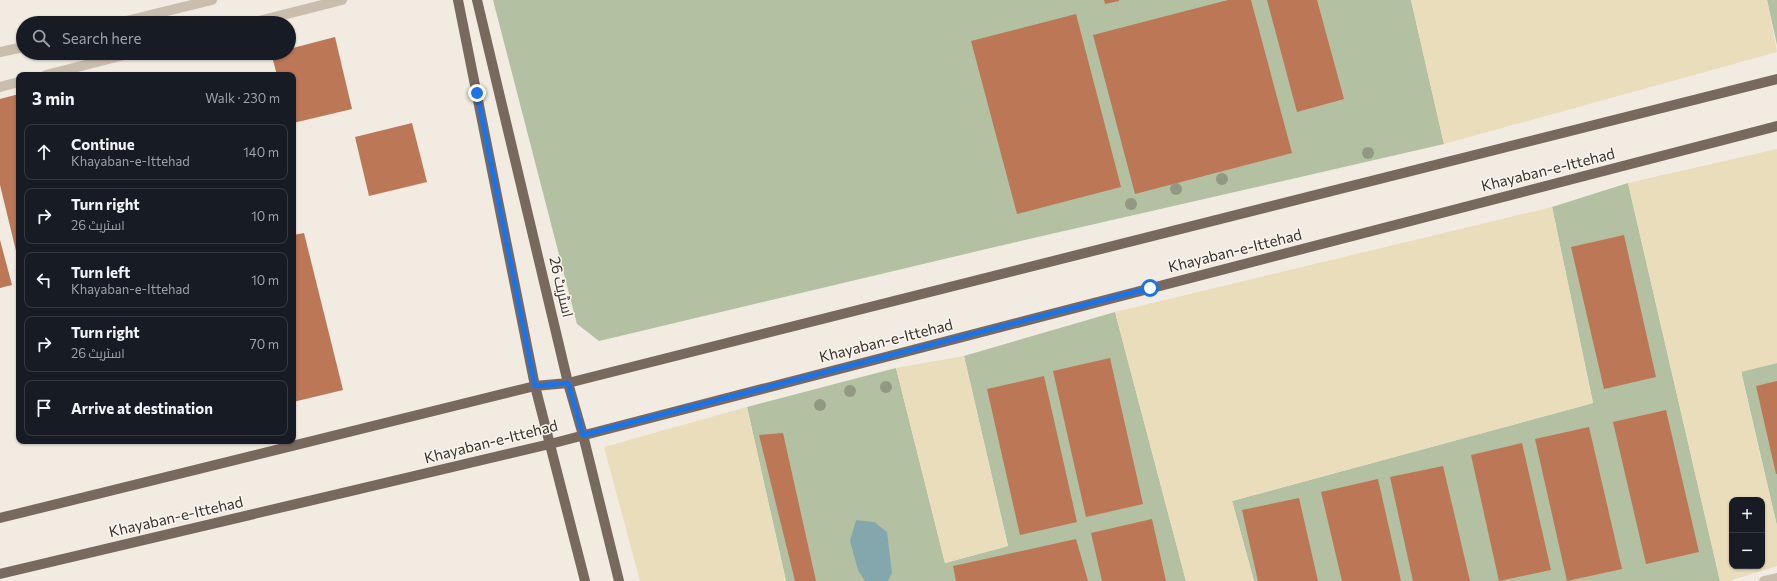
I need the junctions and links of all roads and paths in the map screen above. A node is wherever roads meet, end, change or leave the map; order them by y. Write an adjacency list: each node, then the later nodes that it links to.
1 (212, 0): 5 (street)
2 (342, 0): 6 (street)
3 (458, 0): 16 (main road)
4 (478, 0): 15 (main road, اسٹریٹ 26)
5 (147, 16)
6 (279, 16)
7 (16, 48): 8 (street)
8 (0, 52)
9 (105, 60): 10 (street)
10 (58, 72)
11 (1777, 79): 15 (main road)
12 (16, 83): 13 (street)
13 (0, 86)
14 (1777, 126): 17 (main road, Khayaban-e-Ittehad)
15 (568, 383): 16 (main road); 17 (main road, اسٹریٹ 26)
16 (535, 386): 18 (main road); 19 (main road)
17 (583, 435): 18 (main road, Khayaban-e-Ittehad); 23 (main road, اسٹریٹ 26)
18 (550, 444): 20 (main road, Khayaban-e-Ittehad); 22 (main road)
19 (0, 518)
20 (0, 574)
21 (1777, 578): 24 (street)
22 (585, 581)
23 (619, 581)
24 (1764, 581)

